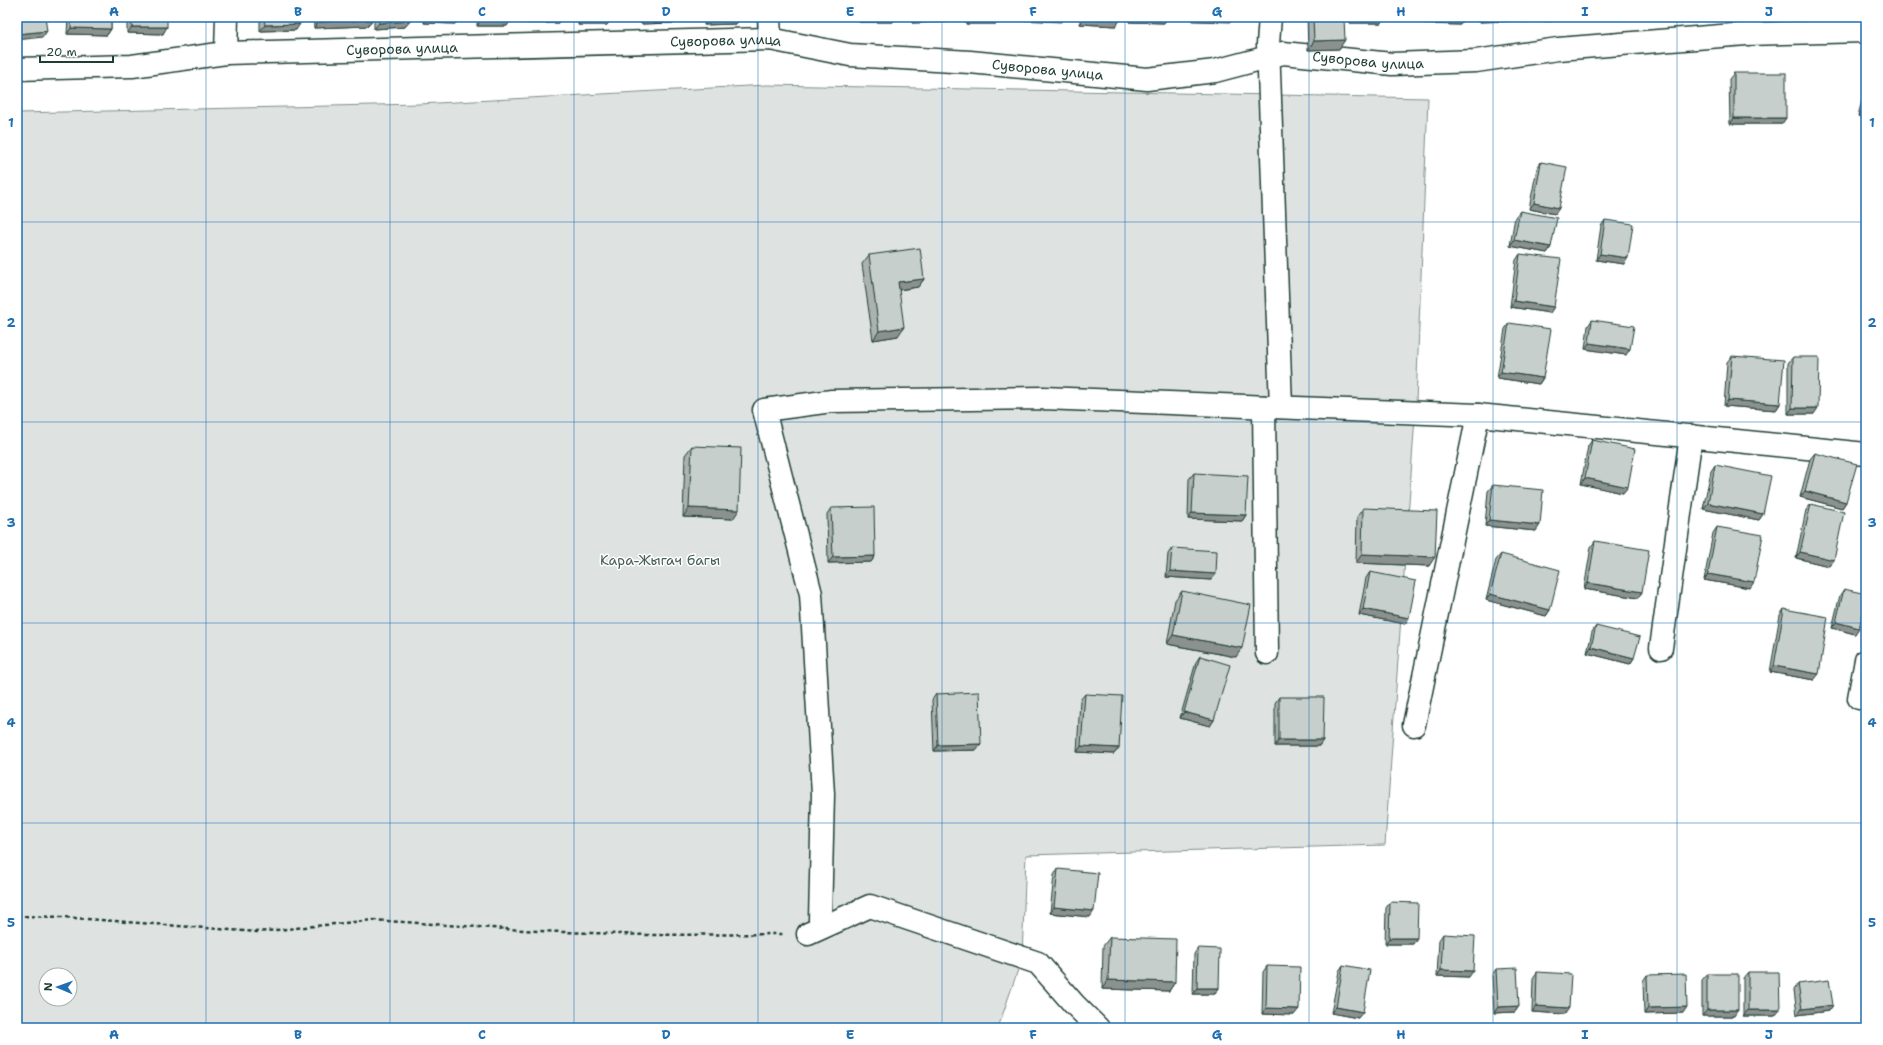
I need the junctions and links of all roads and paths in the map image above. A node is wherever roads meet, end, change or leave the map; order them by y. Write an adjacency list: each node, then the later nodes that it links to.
1 (227, 17): 7 (street)
2 (769, 17): 6 (street)
3 (1270, 17): 8 (street)
4 (1822, 24): 5 (street, Суворова улица); 8 (street, Суворова улица)
5 (1866, 31)
6 (770, 39): 7 (street, Суворова улица); 8 (street, Суворова улица)
7 (226, 53): 9 (street, Суворова улица)
8 (1269, 57): 10 (street)
9 (17, 69)
10 (1272, 407): 11 (street); 15 (street); 20 (street)
11 (1478, 415): 12 (street); 18 (street)
12 (1691, 436): 13 (street); 14 (street)
13 (1866, 454)
14 (1661, 648)
15 (1266, 653)
16 (1866, 660): 17 (street)
17 (1859, 698)
18 (1414, 725)
19 (17, 916): 20 (path)
20 (814, 927): 21 (street)
21 (1098, 1028)

